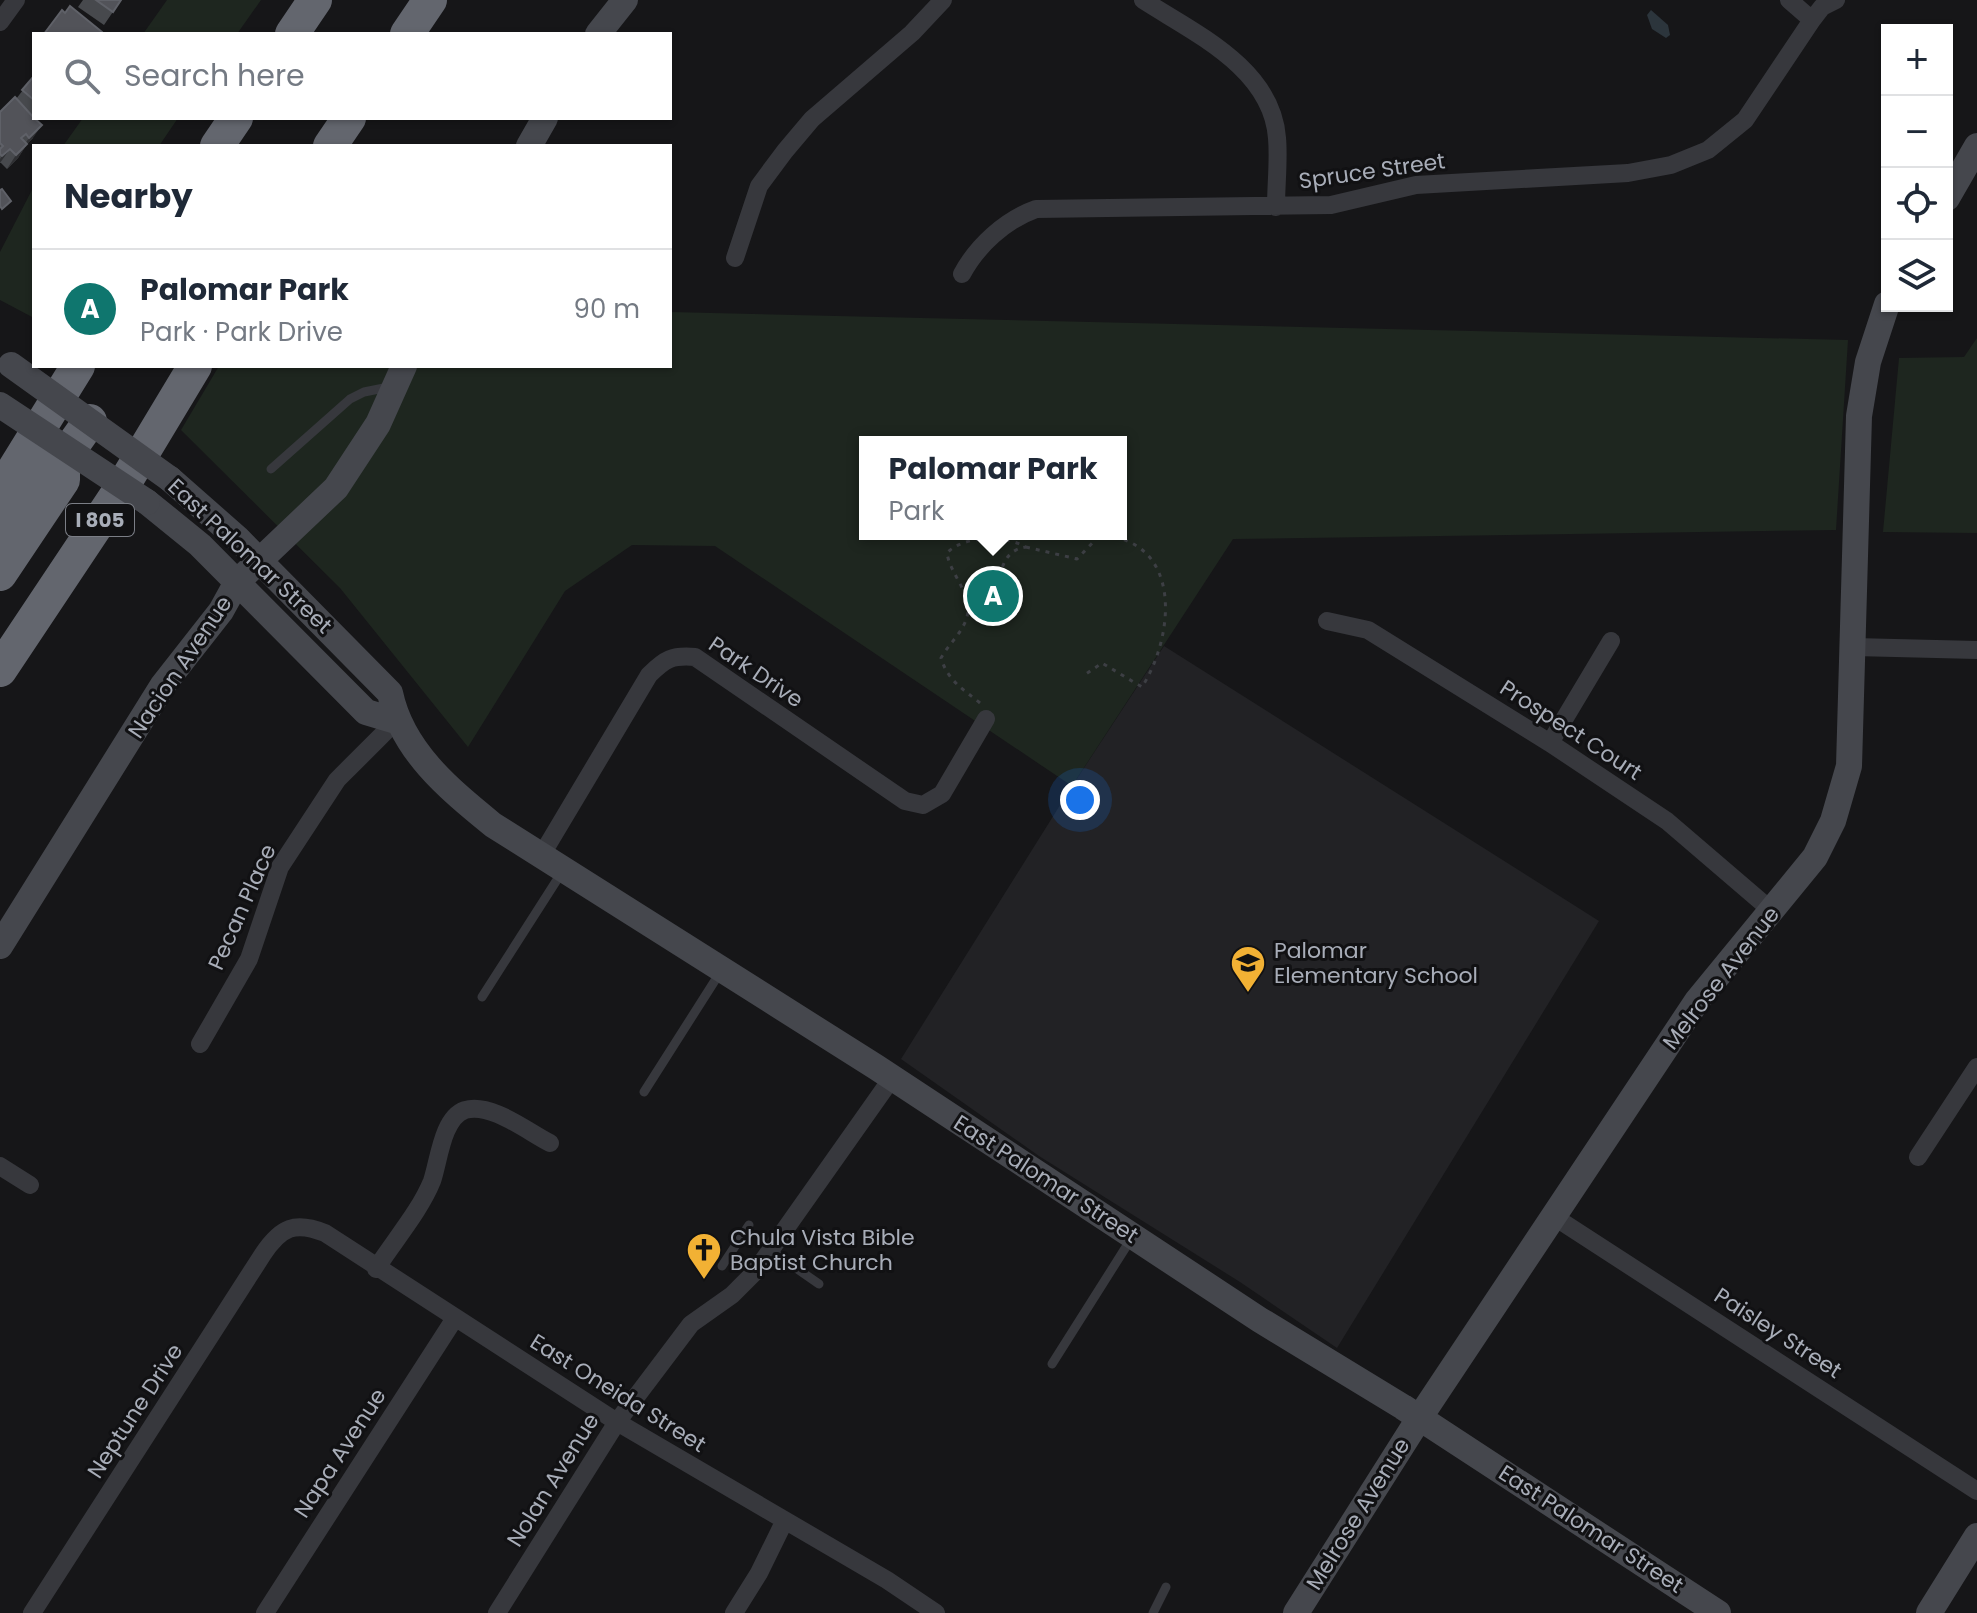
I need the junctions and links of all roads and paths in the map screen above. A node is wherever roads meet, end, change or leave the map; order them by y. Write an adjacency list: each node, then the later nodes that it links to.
1 (16, 0): 10 (street)
2 (315, 0): 11 (highway)
3 (430, 0): 12 (highway)
4 (625, 0): 13 (main road)
5 (943, 0): 23 (street)
6 (1143, 0): 22 (street)
7 (1789, 0): 9 (street)
8 (1836, 0): 9 (street, Spruce Street)
9 (1812, 20): 22 (street, Spruce Street)
10 (0, 22)
11 (293, 32)
12 (408, 32)
13 (600, 32)
14 (235, 120): 17 (highway)
15 (348, 120): 18 (highway)
16 (544, 120): 19 (main road)
17 (218, 144)
18 (331, 144)
19 (530, 144)
20 (1977, 146): 21 (main road)
21 (1953, 188)
22 (1276, 207): 24 (street, Spruce Street)
23 (735, 258)
24 (962, 274)
25 (1884, 312): 45 (main road, Melrose Avenue)
26 (6, 361): 31 (main road, East Palomar Street, bridge)
27 (77, 368): 34 (highway)
28 (194, 368): 47 (highway, I 805)
29 (400, 376): 33 (lane); 39 (main road, Nacion Avenue)
30 (0, 405): 32 (main road, East Palomar Street, bridge)
31 (90, 421): 32 (highway); 39 (main road, East Palomar Street, bridge)
32 (66, 454): 35 (highway); 40 (highway); 41 (main road, East Palomar Street, bridge)
33 (271, 469)
34 (0, 492)
35 (0, 529)
36 (1095, 540): 38 (path)
37 (1126, 540): 48 (path)
38 (1026, 547): 42 (path); 49 (path)
39 (260, 562): 41 (main road, Nacion Avenue); 50 (main road, East Palomar Street)
40 (0, 574)
41 (237, 582): 50 (main road, East Palomar Street); 54 (main road, Nacion Avenue)
42 (994, 596)
43 (1327, 621): 51 (street, Prospect Court)
44 (1611, 641): 51 (street)
45 (1854, 647): 46 (street); 53 (main road, Melrose Avenue)
46 (1977, 650)
47 (0, 670)
48 (1086, 674)
49 (985, 713): 52 (street, Park Drive)
50 (396, 721): 52 (main road, East Palomar Street); 57 (street, Pecan Place)
51 (1550, 743): 53 (street, Prospect Court)
52 (552, 862): 55 (main road, East Palomar Street); 56 (lane)
53 (1772, 911): 65 (main road, Melrose Avenue)
54 (0, 946)
55 (721, 971): 59 (main road, East Palomar Street); 60 (lane)
56 (482, 997)
57 (200, 1044)
58 (1977, 1067): 62 (street)
59 (892, 1078): 68 (main road, East Palomar Street); 69 (street, Nolan Avenue)
60 (644, 1092)
61 (550, 1143): 71 (street)
62 (1918, 1157)
63 (0, 1166): 64 (street)
64 (30, 1185)
65 (1553, 1216): 75 (main road, Melrose Avenue); 77 (street, Paisley Street)
66 (749, 1225): 70 (lane)
67 (276, 1234): 71 (street, East Oneida Street); 81 (street, Neptune Drive)
68 (1133, 1236): 74 (lane); 75 (main road, East Palomar Street)
69 (770, 1250): 72 (lane); 76 (street, Nolan Avenue)
70 (722, 1266)
71 (376, 1269): 73 (street, East Oneida Street)
72 (819, 1284)
73 (455, 1318): 76 (street, East Oneida Street); 82 (street, Napa Avenue)
74 (1052, 1364)
75 (1420, 1417): 87 (main road, Melrose Avenue); 88 (main road, East Palomar Street)
76 (617, 1422): 78 (street, East Oneida Street); 83 (street, Nolan Avenue)
77 (1977, 1491)
78 (784, 1522): 84 (street); 85 (street, East Oneida Street)
79 (1977, 1536): 89 (main road)
80 (1166, 1587): 86 (lane)
81 (32, 1613)
82 (265, 1613)
83 (497, 1613)
84 (734, 1613)
85 (936, 1613)
86 (1153, 1613)
87 (1296, 1613)
88 (1718, 1613)
89 (1929, 1613)

